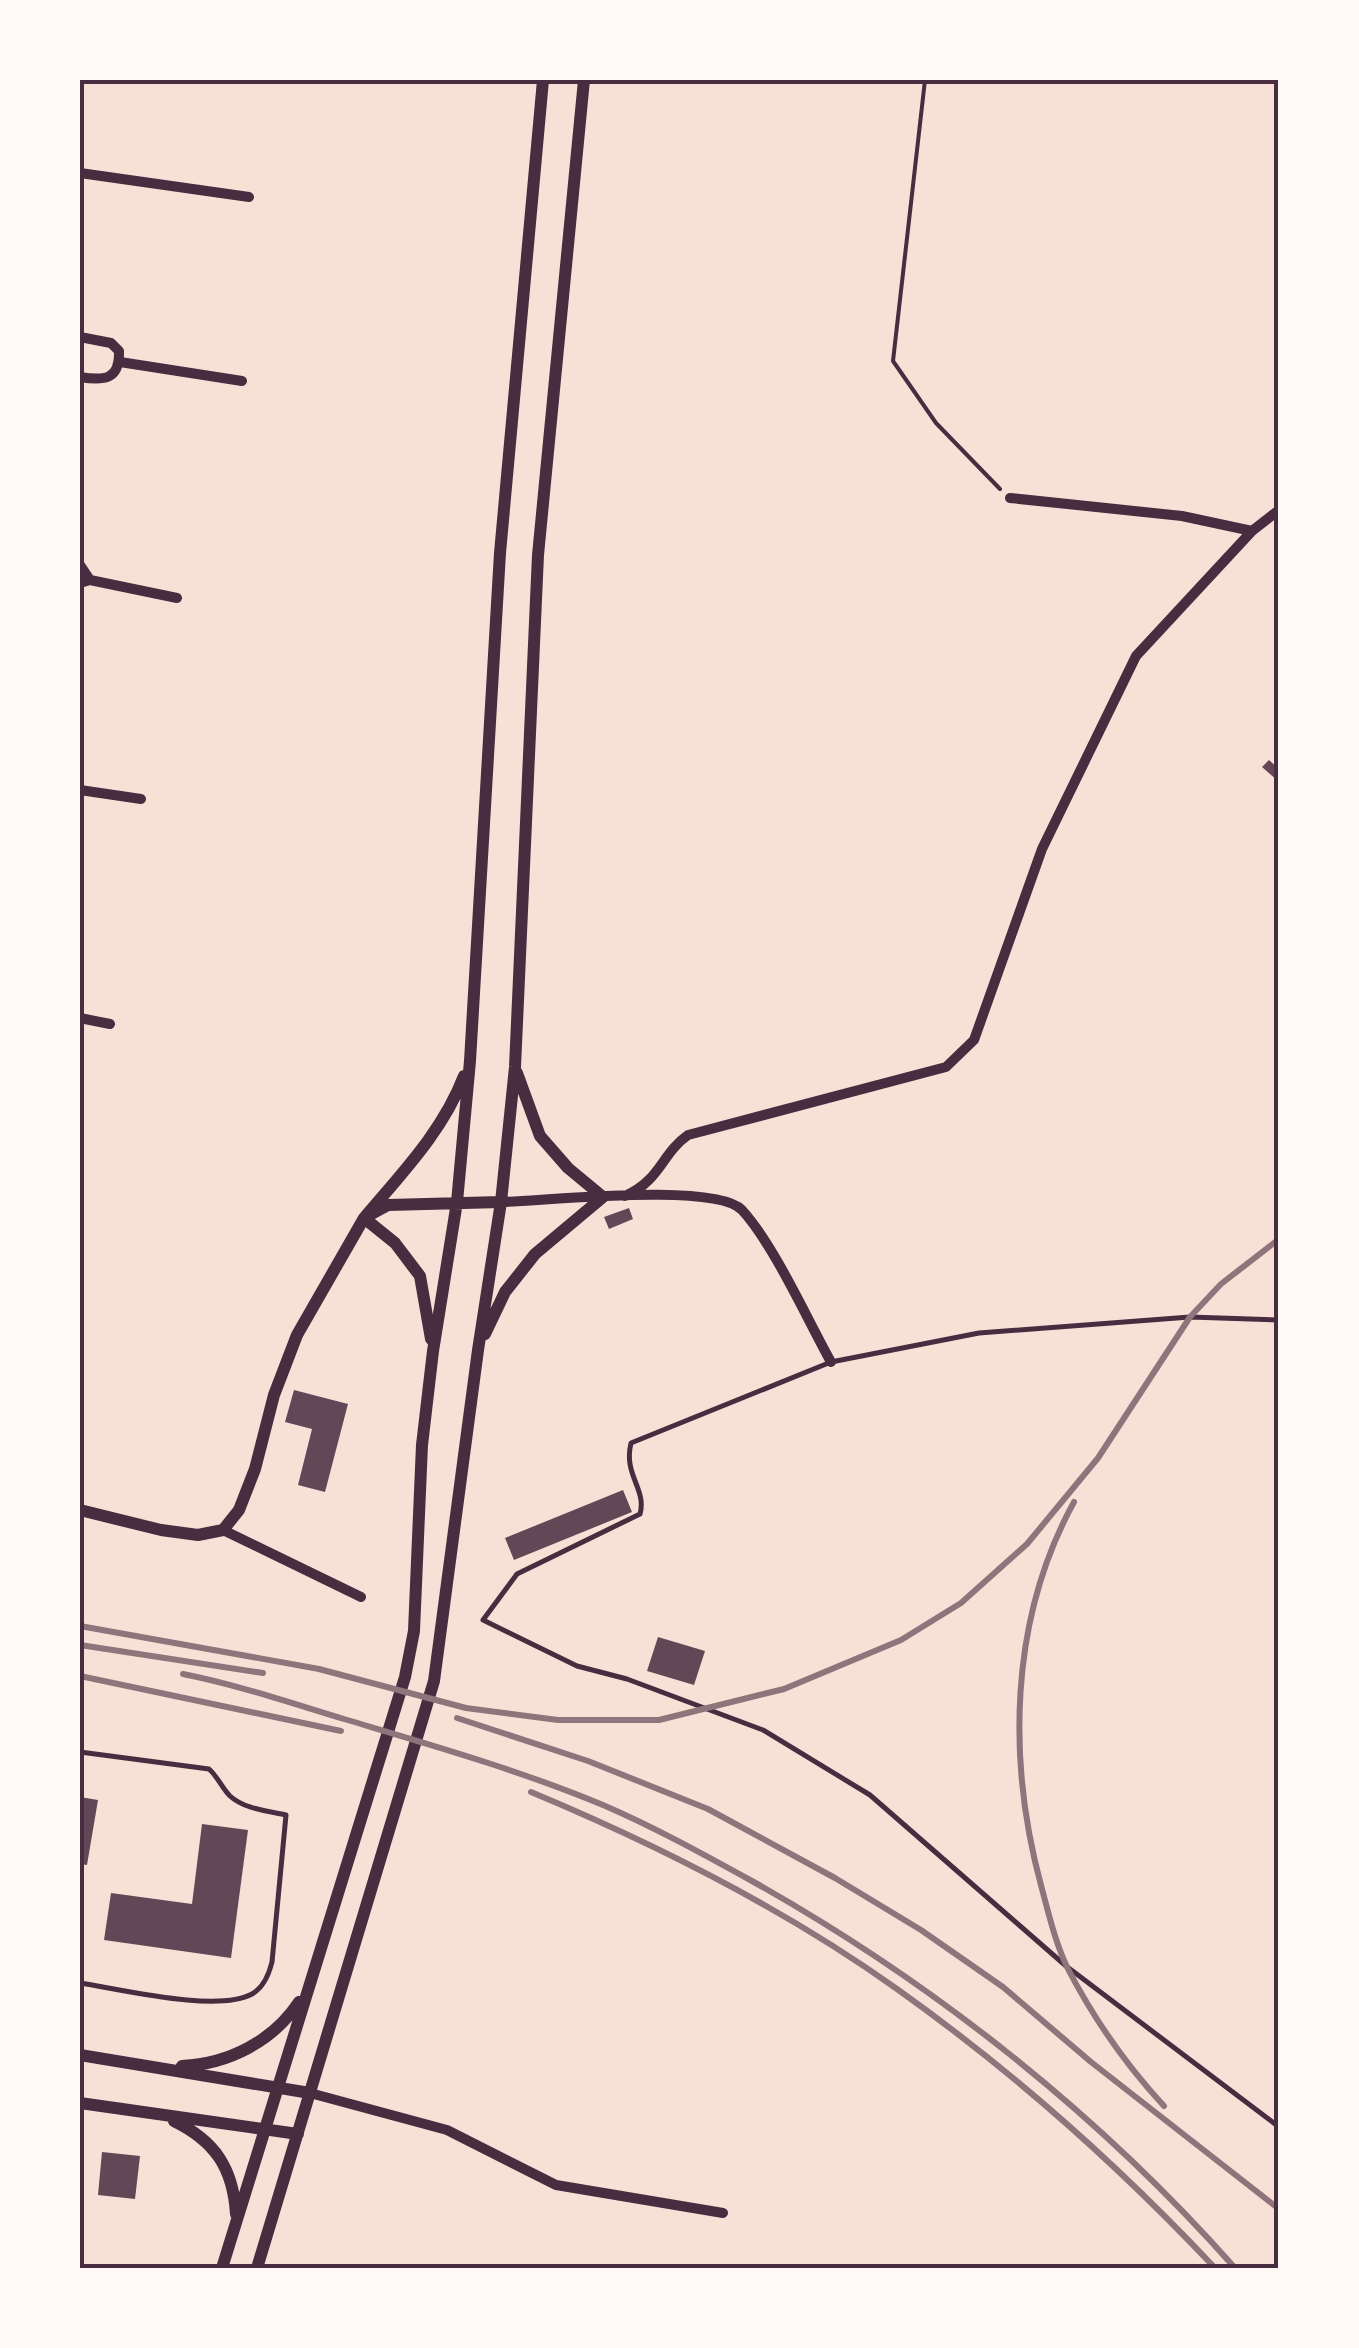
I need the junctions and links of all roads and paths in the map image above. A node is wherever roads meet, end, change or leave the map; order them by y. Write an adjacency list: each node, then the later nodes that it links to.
1 (544, 80): 20 (street)
2 (584, 80): 21 (street)
3 (925, 80): 10 (path)
4 (80, 172): 5 (street)
5 (250, 197)
6 (80, 337): 7 (street)
7 (120, 362): 8 (street); 9 (street)
8 (80, 377)
9 (242, 381)
10 (1010, 498): 12 (street)
11 (1279, 510): 12 (street)
12 (1252, 531): 23 (street)
13 (80, 565): 14 (street)
14 (85, 581): 15 (street)
15 (177, 598)
16 (80, 790): 17 (street)
17 (141, 799)
18 (80, 1018): 19 (street)
19 (110, 1024)
20 (470, 1061): 24 (street); 26 (street)
21 (515, 1067): 22 (street); 25 (street)
22 (604, 1196): 23 (street); 25 (street); 28 (street)
23 (625, 1196): 30 (street)
24 (457, 1202): 25 (street); 26 (street); 29 (street)
25 (501, 1202): 28 (street)
26 (364, 1218): 29 (street); 32 (street)
27 (1279, 1320): 30 (lane)
28 (478, 1350): 40 (street)
29 (433, 1352): 36 (street)
30 (831, 1362): 43 (lane)
31 (80, 1510): 32 (street)
32 (223, 1530): 33 (street)
33 (360, 1598)
34 (80, 1752): 35 (lane)
35 (80, 1983)
36 (309, 1987): 38 (street); 39 (street)
37 (80, 2055): 38 (street)
38 (158, 2067): 39 (street)
39 (278, 2088): 40 (street); 44 (street)
40 (310, 2093): 45 (street); 46 (street)
41 (80, 2103): 42 (street)
42 (164, 2116): 44 (street); 47 (street)
43 (1279, 2128)
44 (265, 2129): 45 (street); 47 (street)
45 (298, 2134): 49 (street)
46 (722, 2213)
47 (237, 2222): 48 (street)
48 (222, 2268)
49 (257, 2268)

